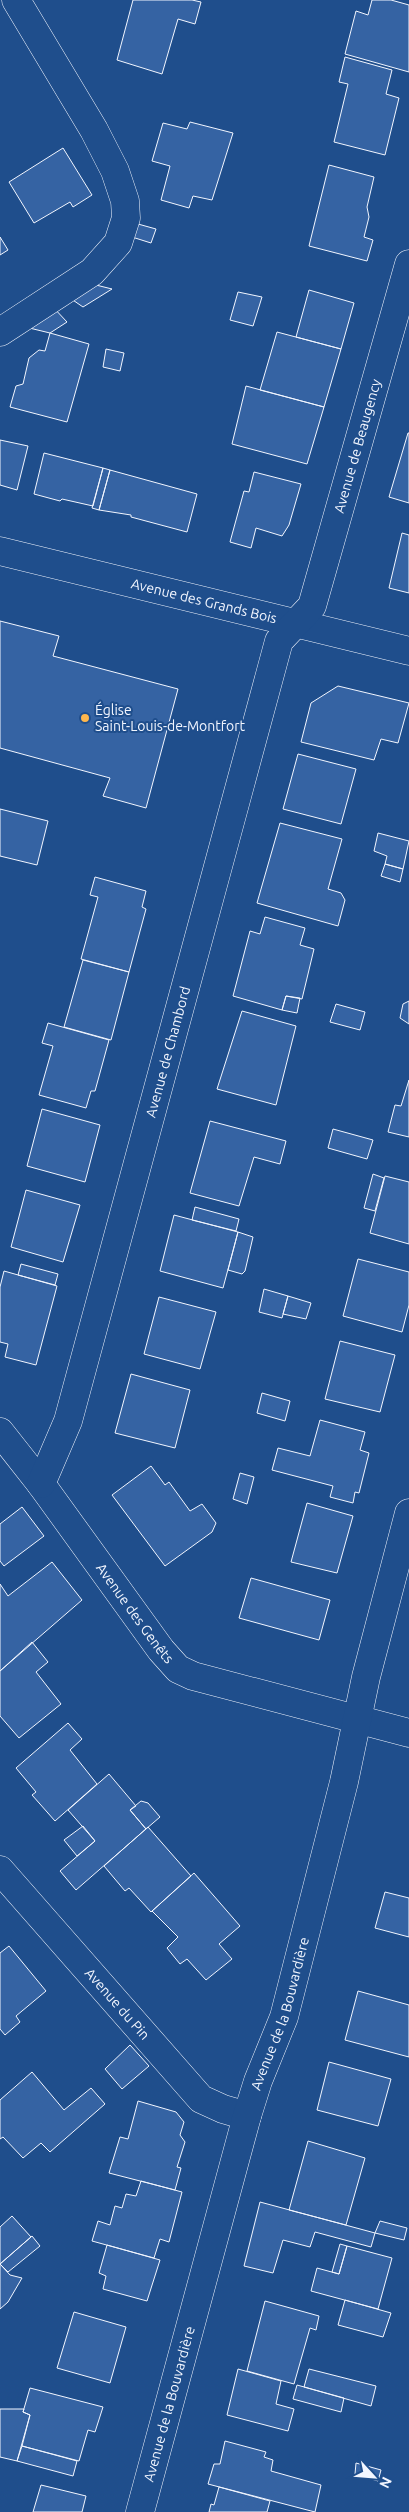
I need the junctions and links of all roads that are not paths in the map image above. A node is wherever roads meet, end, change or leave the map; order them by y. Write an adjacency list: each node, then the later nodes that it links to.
1 (16, 0): 3 (street)
2 (409, 264): 5 (street, Avenue de Beaugency)
3 (0, 332)
4 (0, 551): 5 (street, Avenue des Grands Bois)
5 (296, 623): 6 (street, Avenue des Grands Bois); 8 (street, Avenue de Chambord)
6 (409, 651)
7 (0, 1432): 8 (street, Avenue des Genêts)
8 (41, 1484): 10 (street, Avenue des Genêts)
9 (409, 1513): 10 (street, Avenue de la Bouvardière)
10 (356, 1720): 11 (street, Avenue des Genêts); 13 (street, Avenue de la Bouvardière)
11 (409, 1733)
12 (4, 1883): 13 (street, Avenue du Pin)
13 (247, 2116): 14 (street, Avenue de la Bouvardière)
14 (140, 2512)

